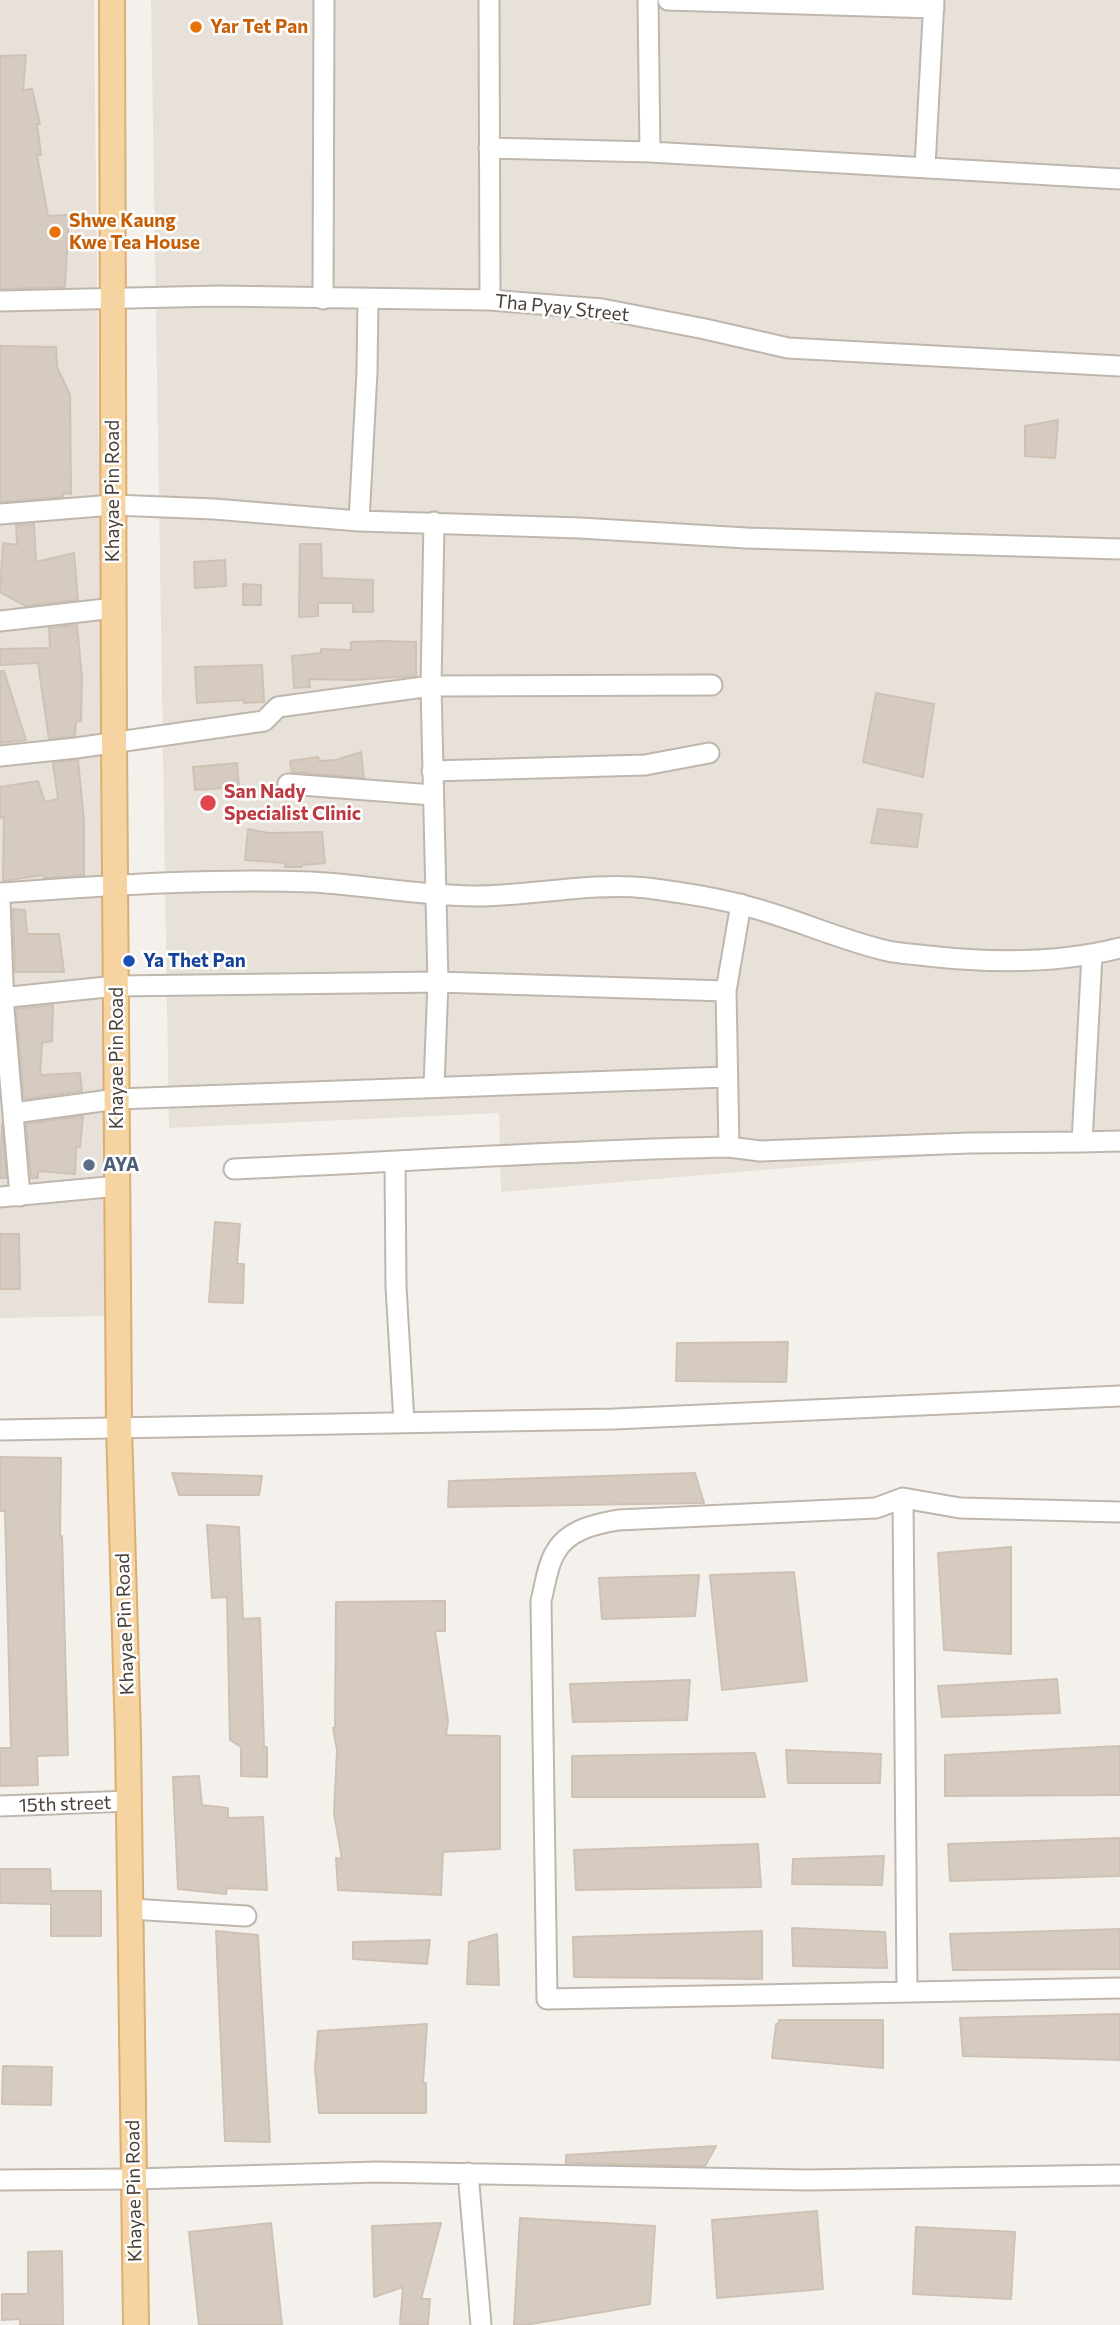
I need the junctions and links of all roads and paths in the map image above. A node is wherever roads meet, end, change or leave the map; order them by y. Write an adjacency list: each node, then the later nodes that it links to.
1 (112, 0): 14 (main road, Khayae Pin Road)
2 (324, 0): 11 (street)
3 (489, 0): 7 (street)
4 (648, 0): 8 (street)
5 (668, 0): 6 (street)
6 (934, 4): 9 (street)
7 (489, 148): 8 (street); 15 (street)
8 (650, 152): 9 (street)
9 (925, 166): 10 (street)
10 (1120, 178)
11 (323, 299): 12 (street, Tha Pyay Street); 14 (street, Tha Pyay Street)
12 (368, 299): 15 (street, Tha Pyay Street); 19 (street)
13 (0, 300): 14 (street, Tha Pyay Street)
14 (112, 300): 17 (main road, Khayae Pin Road)
15 (490, 300): 16 (street, Tha Pyay Street)
16 (1120, 366)
17 (113, 505): 18 (street); 19 (street); 22 (main road, Khayae Pin Road)
18 (0, 514)
19 (359, 521): 20 (street)
20 (434, 522): 21 (street); 25 (street)
21 (1120, 549)
22 (114, 608): 23 (street); 26 (main road, Khayae Pin Road)
23 (0, 621)
24 (712, 685): 25 (street)
25 (431, 686): 26 (street); 29 (street)
26 (114, 743): 28 (street); 32 (main road, Khayae Pin Road)
27 (709, 753): 29 (street)
28 (0, 756)
29 (432, 771): 31 (street)
30 (288, 785): 31 (street)
31 (433, 795): 34 (street)
32 (115, 885): 33 (street); 34 (street); 40 (main road, Khayae Pin Road)
33 (0, 893)
34 (435, 894): 36 (street); 39 (street)
35 (0, 902): 42 (street)
36 (741, 904): 38 (street); 41 (street)
37 (1120, 948): 38 (street)
38 (1092, 955): 48 (street)
39 (438, 982): 40 (street); 41 (street); 44 (street)
40 (116, 986): 42 (street); 45 (main road, Khayae Pin Road)
41 (726, 991): 43 (street)
42 (2, 998): 46 (street)
43 (727, 1077): 44 (street); 49 (street)
44 (434, 1086): 45 (street)
45 (117, 1099): 46 (street); 52 (main road, Khayae Pin Road)
46 (14, 1113): 53 (street)
47 (1120, 1141): 48 (street)
48 (1082, 1142): 49 (street)
49 (729, 1147): 50 (street)
50 (395, 1163): 51 (street); 56 (street)
51 (234, 1169)
52 (118, 1186): 53 (street); 57 (main road, Khayae Pin Road)
53 (20, 1196): 54 (street)
54 (0, 1197)
55 (1120, 1396): 56 (street)
56 (404, 1422): 57 (street)
57 (119, 1427): 58 (street); 61 (main road, Khayae Pin Road)
58 (0, 1430)
59 (903, 1498): 60 (street); 66 (street); 66 (street)
60 (1120, 1512)
61 (129, 1801): 62 (street, 15th street); 63 (main road, Khayae Pin Road)
62 (0, 1806)
63 (131, 1909): 64 (street); 69 (main road, Khayae Pin Road)
64 (246, 1916)
65 (1120, 1988): 66 (street)
66 (907, 1992)
67 (468, 2174): 68 (street); 69 (street); 72 (street)
68 (1120, 2175)
69 (134, 2179): 70 (street); 71 (main road, Khayae Pin Road)
70 (0, 2180)
71 (136, 2325)
72 (481, 2325)

